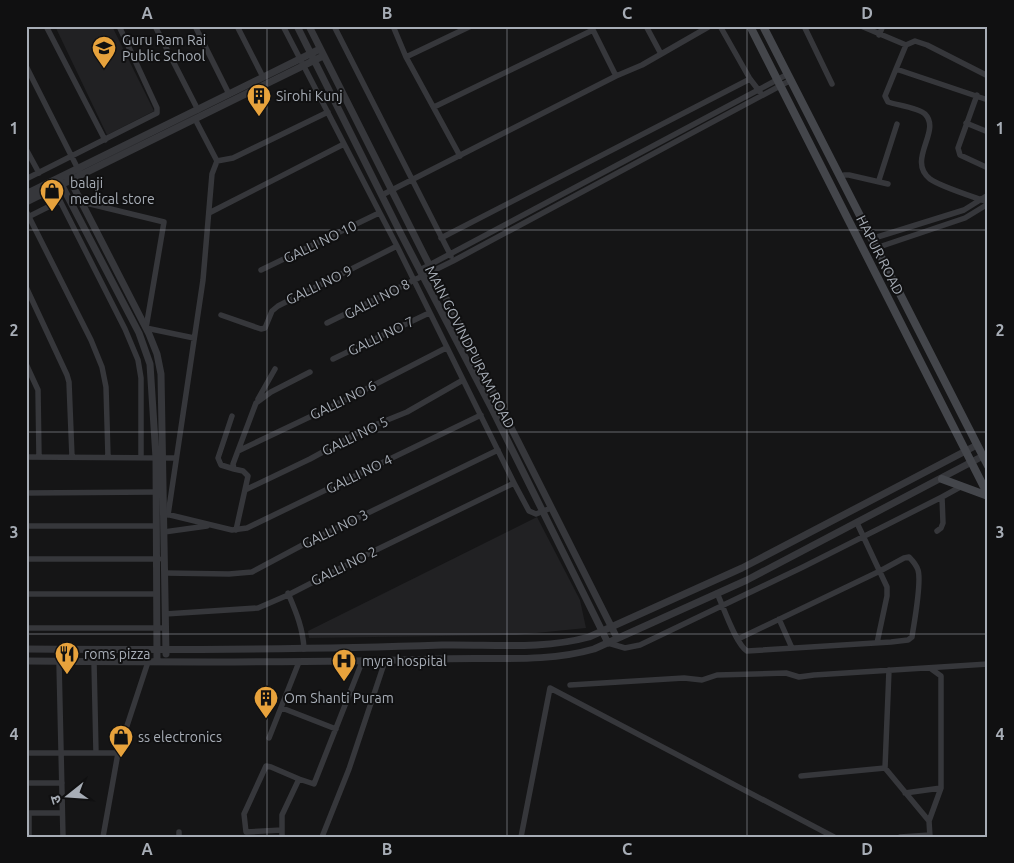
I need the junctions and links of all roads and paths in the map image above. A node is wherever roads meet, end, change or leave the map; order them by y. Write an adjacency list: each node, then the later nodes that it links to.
1 (46, 26): 49 (street)
2 (119, 26): 49 (street)
3 (155, 26): 43 (street)
4 (195, 26): 38 (street)
5 (237, 26): 33 (street)
6 (283, 26): 27 (street)
7 (297, 26): 26 (street, MAIN GOVINDPURAM ROAD)
8 (309, 26): 23 (street, MAIN GOVINDPURAM ROAD)
9 (334, 26): 61 (street)
10 (393, 26): 25 (street)
11 (471, 26): 25 (street)
12 (646, 26): 24 (street)
13 (710, 26): 24 (street)
14 (720, 26): 34 (street)
15 (750, 26): 35 (main road, HAPUR ROAD)
16 (763, 26): 32 (main road, HAPUR ROAD)
17 (804, 26): 36 (street)
18 (861, 26): 21 (street)
19 (883, 26): 21 (street)
20 (592, 28): 30 (street); 42 (street)
21 (879, 35): 22 (street)
22 (906, 44): 29 (street); 31 (street)
23 (322, 53): 26 (street); 66 (street, MAIN GOVINDPURAM ROAD)
24 (661, 54): 30 (street)
25 (406, 56): 42 (street)
26 (312, 57): 27 (street); 69 (street, MAIN GOVINDPURAM ROAD)
27 (301, 63): 33 (street); 44 (street); 45 (street)
28 (26, 66): 52 (street)
29 (896, 69): 39 (street); 70 (street)
30 (616, 76): 53 (street)
31 (988, 76)
32 (789, 77): 35 (street); 59 (main road, HAPUR ROAD)
33 (263, 78): 38 (street)
34 (750, 78): 37 (street); 80 (street)
35 (779, 82): 37 (street); 40 (street); 107 (main road, HAPUR ROAD)
36 (832, 84)
37 (758, 90): 40 (street); 84 (street)
38 (229, 94): 43 (street)
39 (976, 95): 41 (street); 46 (street)
40 (762, 96): 84 (street)
41 (988, 100)
42 (434, 107): 53 (street)
43 (198, 110): 56 (street)
44 (328, 112): 50 (street); 54 (street)
45 (194, 120): 54 (street); 56 (street)
46 (966, 123): 48 (street); 55 (street)
47 (898, 124): 62 (street)
48 (988, 132)
49 (105, 140): 52 (street)
50 (344, 144): 75 (street); 76 (street)
51 (26, 149): 57 (street)
52 (71, 156): 56 (street); 57 (street)
53 (460, 156): 61 (street)
54 (217, 161): 75 (street)
55 (988, 168)
56 (79, 172): 58 (street)
57 (39, 173): 60 (street)
58 (69, 177): 63 (street); 73 (street)
59 (840, 178): 62 (street); 81 (main road, HAPUR ROAD)
60 (26, 179)
61 (411, 180): 66 (street); 80 (street)
62 (879, 180): 64 (street)
63 (60, 182): 65 (street); 67 (street); 114 (street)
64 (888, 184)
65 (54, 189): 71 (street); 72 (street)
66 (391, 191): 69 (street); 85 (street, MAIN GOVINDPURAM ROAD)
67 (26, 194)
68 (988, 194): 70 (street)
69 (382, 195): 87 (street, MAIN GOVINDPURAM ROAD)
70 (981, 200): 74 (street); 78 (street)
71 (60, 201): 77 (street); 113 (street)
72 (26, 202)
73 (82, 202): 93 (street); 93 (street)
74 (988, 203): 79 (street)
75 (209, 213): 94 (street)
76 (379, 213): 82 (street); 86 (street, GALLI NO 10)
77 (27, 215): 112 (street)
78 (916, 224): 79 (street); 81 (street)
79 (919, 234): 83 (street)
80 (442, 238): 84 (street)
81 (871, 238): 83 (main road, HAPUR ROAD)
82 (397, 246): 88 (street); 91 (street, GALLI NO 9)
83 (876, 248): 104 (main road, HAPUR ROAD)
84 (452, 258): 85 (street, GALLI NO 8)
85 (430, 268): 87 (street, GALLI NO 8); 127 (street, MAIN GOVINDPURAM ROAD)
86 (261, 270)
87 (421, 273): 88 (street, GALLI NO 8); 129 (street, MAIN GOVINDPURAM ROAD)
88 (414, 280): 90 (street); 92 (street, GALLI NO 8)
89 (26, 287): 111 (street)
90 (429, 312): 95 (street); 96 (street, GALLI NO 7)
91 (222, 315)
92 (327, 323)
93 (146, 328): 94 (street); 114 (street)
94 (194, 338): 115 (street)
95 (446, 348): 100 (street); 106 (street, GALLI NO 6)
96 (333, 359)
97 (26, 364): 110 (street)
98 (275, 369): 101 (street)
99 (310, 372): 101 (street)
100 (463, 380): 102 (street); 122 (street, GALLI NO 5)
101 (256, 403): 106 (street)
102 (480, 415): 105 (street); 135 (street, GALLI NO 4)
103 (232, 416): 118 (street)
104 (977, 445): 107 (street); 108 (main road, HAPUR ROAD)
105 (498, 450): 120 (street); 143 (street, GALLI NO 3)
106 (238, 451): 118 (street)
107 (966, 452): 116 (main road, HAPUR ROAD); 151 (street)
108 (983, 456): 116 (street); 117 (main road, HAPUR ROAD)
109 (26, 457): 110 (street)
110 (39, 457): 111 (street)
111 (72, 457): 112 (street)
112 (108, 457): 113 (street)
113 (141, 457): 114 (street)
114 (160, 458): 115 (street); 123 (street); 130 (street)
115 (176, 458): 130 (street)
116 (971, 463): 119 (street); 125 (main road, HAPUR ROAD)
117 (988, 466)
118 (234, 470): 122 (street)
119 (942, 479): 121 (main road); 131 (street)
120 (514, 484): 129 (street); 144 (street, GALLI NO 2)
121 (962, 486): 125 (main road); 126 (street)
122 (245, 490): 135 (street)
123 (156, 492): 124 (street); 128 (street)
124 (26, 493)
125 (988, 495)
126 (942, 497): 136 (street); 138 (street)
127 (551, 508): 129 (street); 151 (street, MAIN GOVINDPURAM ROAD)
128 (156, 512): 130 (street); 134 (street)
129 (542, 512): 155 (street, MAIN GOVINDPURAM ROAD)
130 (166, 515): 132 (street); 137 (street)
131 (856, 523): 138 (street); 145 (street)
132 (212, 525): 135 (street); 137 (street)
133 (26, 526): 134 (street)
134 (156, 526): 140 (street)
135 (236, 530)
136 (937, 531)
137 (164, 532): 141 (street)
138 (863, 536): 142 (street); 148 (street)
139 (26, 559): 140 (street)
140 (156, 559): 141 (street); 147 (street)
141 (165, 559): 143 (street)
142 (880, 571): 150 (street); 159 (street); 159 (street)
143 (165, 573): 149 (street)
144 (288, 593): 149 (street, GALLI NO 2); 162 (street)
145 (717, 593): 148 (street); 156 (street)
146 (26, 594): 147 (street)
147 (157, 594): 153 (street)
148 (722, 605): 157 (street); 158 (street)
149 (165, 614): 154 (street)
150 (779, 620): 157 (street); 160 (street)
151 (612, 627): 155 (street); 156 (street, MAIN GOVINDPURAM ROAD)
152 (26, 628): 153 (street)
153 (157, 628): 154 (street); 163 (street)
154 (166, 628): 164 (street)
155 (602, 631): 158 (street, MAIN GOVINDPURAM ROAD); 162 (street)
156 (617, 638): 158 (street)
157 (738, 639): 160 (street)
158 (608, 643): 165 (street)
159 (877, 643): 160 (street)
160 (792, 648)
161 (26, 649): 163 (street)
162 (304, 649): 164 (street)
163 (157, 650): 164 (street); 170 (street)
164 (166, 650): 171 (street)
165 (385, 661): 173 (street); 200 (street)
166 (26, 662): 167 (street)
167 (59, 662): 168 (street); 182 (street)
168 (94, 662): 169 (street); 183 (street)
169 (148, 662): 170 (street); 184 (street)
170 (157, 662): 171 (street)
171 (166, 662): 172 (street)
172 (299, 662): 173 (street); 178 (street)
173 (362, 662): 179 (street)
174 (988, 664): 175 (street)
175 (930, 668): 176 (street); 190 (street)
176 (889, 670): 177 (street); 185 (street)
177 (570, 685)
178 (282, 708): 179 (street); 180 (street)
179 (336, 729): 187 (street)
180 (270, 738)
181 (26, 753): 182 (street)
182 (61, 753): 183 (street); 189 (street)
183 (96, 753): 184 (street)
184 (118, 753): 199 (street)
185 (885, 768): 186 (street); 191 (street)
186 (801, 776)
187 (299, 779): 195 (street); 195 (street)
188 (26, 783): 189 (street)
189 (62, 783): 193 (street)
190 (941, 788): 191 (street); 194 (street)
191 (905, 793): 194 (street)
192 (28, 813): 193 (street); 197 (street)
193 (62, 813): 198 (street)
194 (929, 821): 196 (street)
195 (282, 833)
196 (930, 836): 203 (street)
197 (29, 837)
198 (63, 837)
199 (103, 837)
200 (322, 837)
201 (521, 837): 202 (street)
202 (834, 837)
203 (900, 837)

